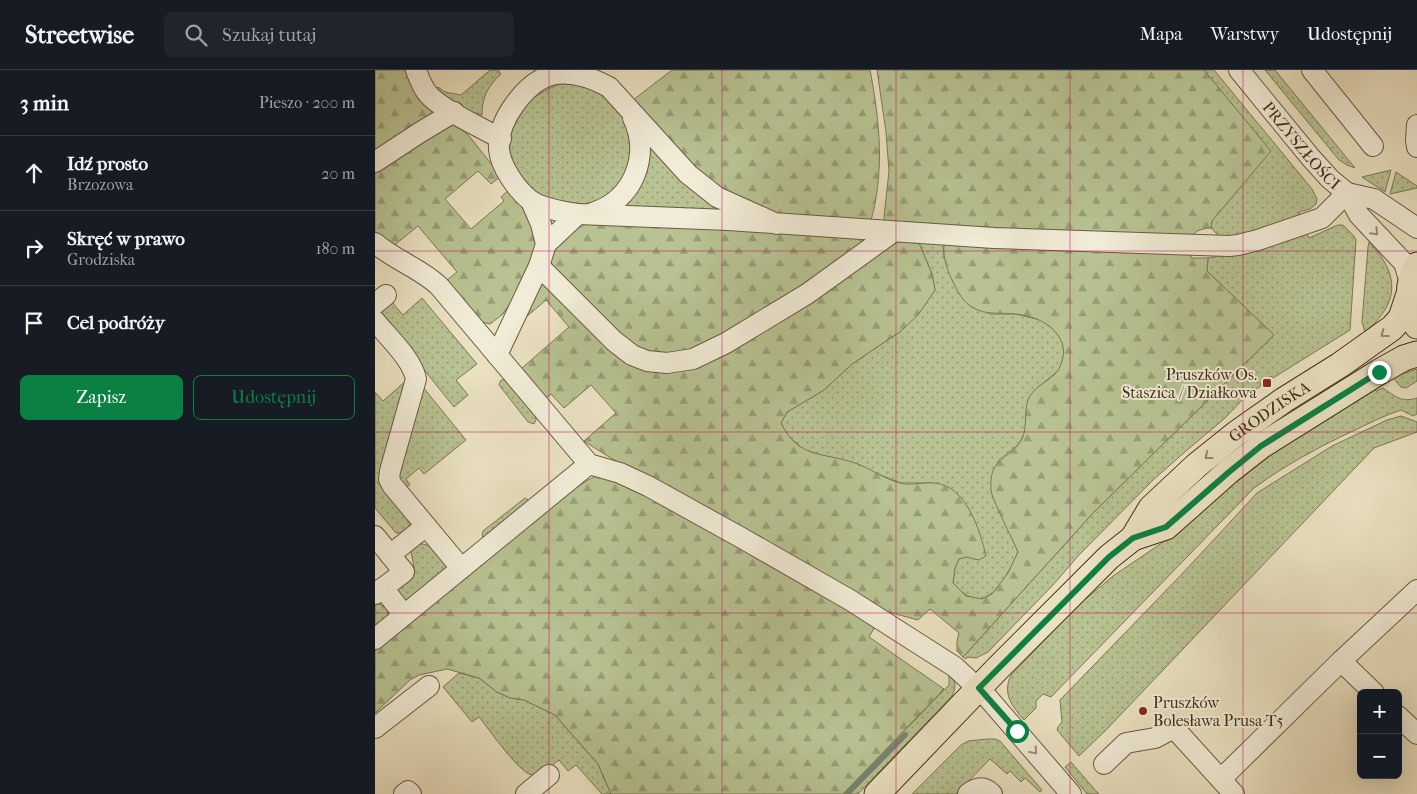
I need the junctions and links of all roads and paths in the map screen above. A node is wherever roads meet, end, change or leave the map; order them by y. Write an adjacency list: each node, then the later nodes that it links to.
1 (415, 70): 6 (street)
2 (1239, 70): 12 (street, PRZYSZŁOŚCI)
3 (1311, 70): 9 (street)
4 (590, 75): 5 (street); 8 (street)
5 (629, 108): 14 (street); 15 (street)
6 (454, 112): 8 (street); 11 (street)
7 (1417, 125): 10 (street)
8 (501, 139): 13 (street)
9 (1373, 146)
10 (1417, 147)
11 (375, 162)
12 (1347, 193): 16 (street, PRZYSZŁOŚCI); 17 (street); 21 (street, PRZYSZŁOŚCI, one-way to 21)
13 (531, 201): 14 (street); 19 (street)
14 (583, 214): 15 (street); 19 (street)
15 (777, 224): 17 (street)
16 (1417, 228)
17 (893, 232): 20 (street)
18 (375, 242): 25 (street)
19 (546, 244): 20 (street)
20 (539, 266): 25 (street)
21 (1412, 280): 23 (main road); 29 (main road, GRODZISKA, one-way to 29)
22 (375, 321): 27 (street)
23 (1417, 326)
24 (1417, 354): 29 (main road, GRODZISKA)
25 (497, 355): 26 (street)
26 (589, 464): 31 (street); 38 (street)
27 (426, 526): 30 (street); 31 (street)
28 (375, 536): 30 (street)
29 (1133, 538): 38 (main road, GRODZISKA)
30 (390, 555): 33 (street)
31 (461, 568): 34 (street)
32 (1417, 590): 36 (street)
33 (379, 591): 34 (street)
34 (404, 615): 35 (street)
35 (375, 638)
36 (1341, 661): 39 (street); 45 (street)
37 (429, 686): 41 (street)
38 (979, 688): 46 (street, one-way to 46); 50 (main road, GRODZISKA)
39 (1370, 689)
40 (1402, 720): 42 (street)
41 (375, 728)
42 (1417, 734)
43 (1104, 764): 45 (street)
44 (549, 775): 49 (street)
45 (1221, 779): 53 (street)
46 (1061, 789)
47 (404, 794): 48 (street)
48 (411, 794)
49 (526, 794)
50 (877, 794)
51 (968, 794): 52 (street)
52 (992, 794)
53 (1235, 794)

